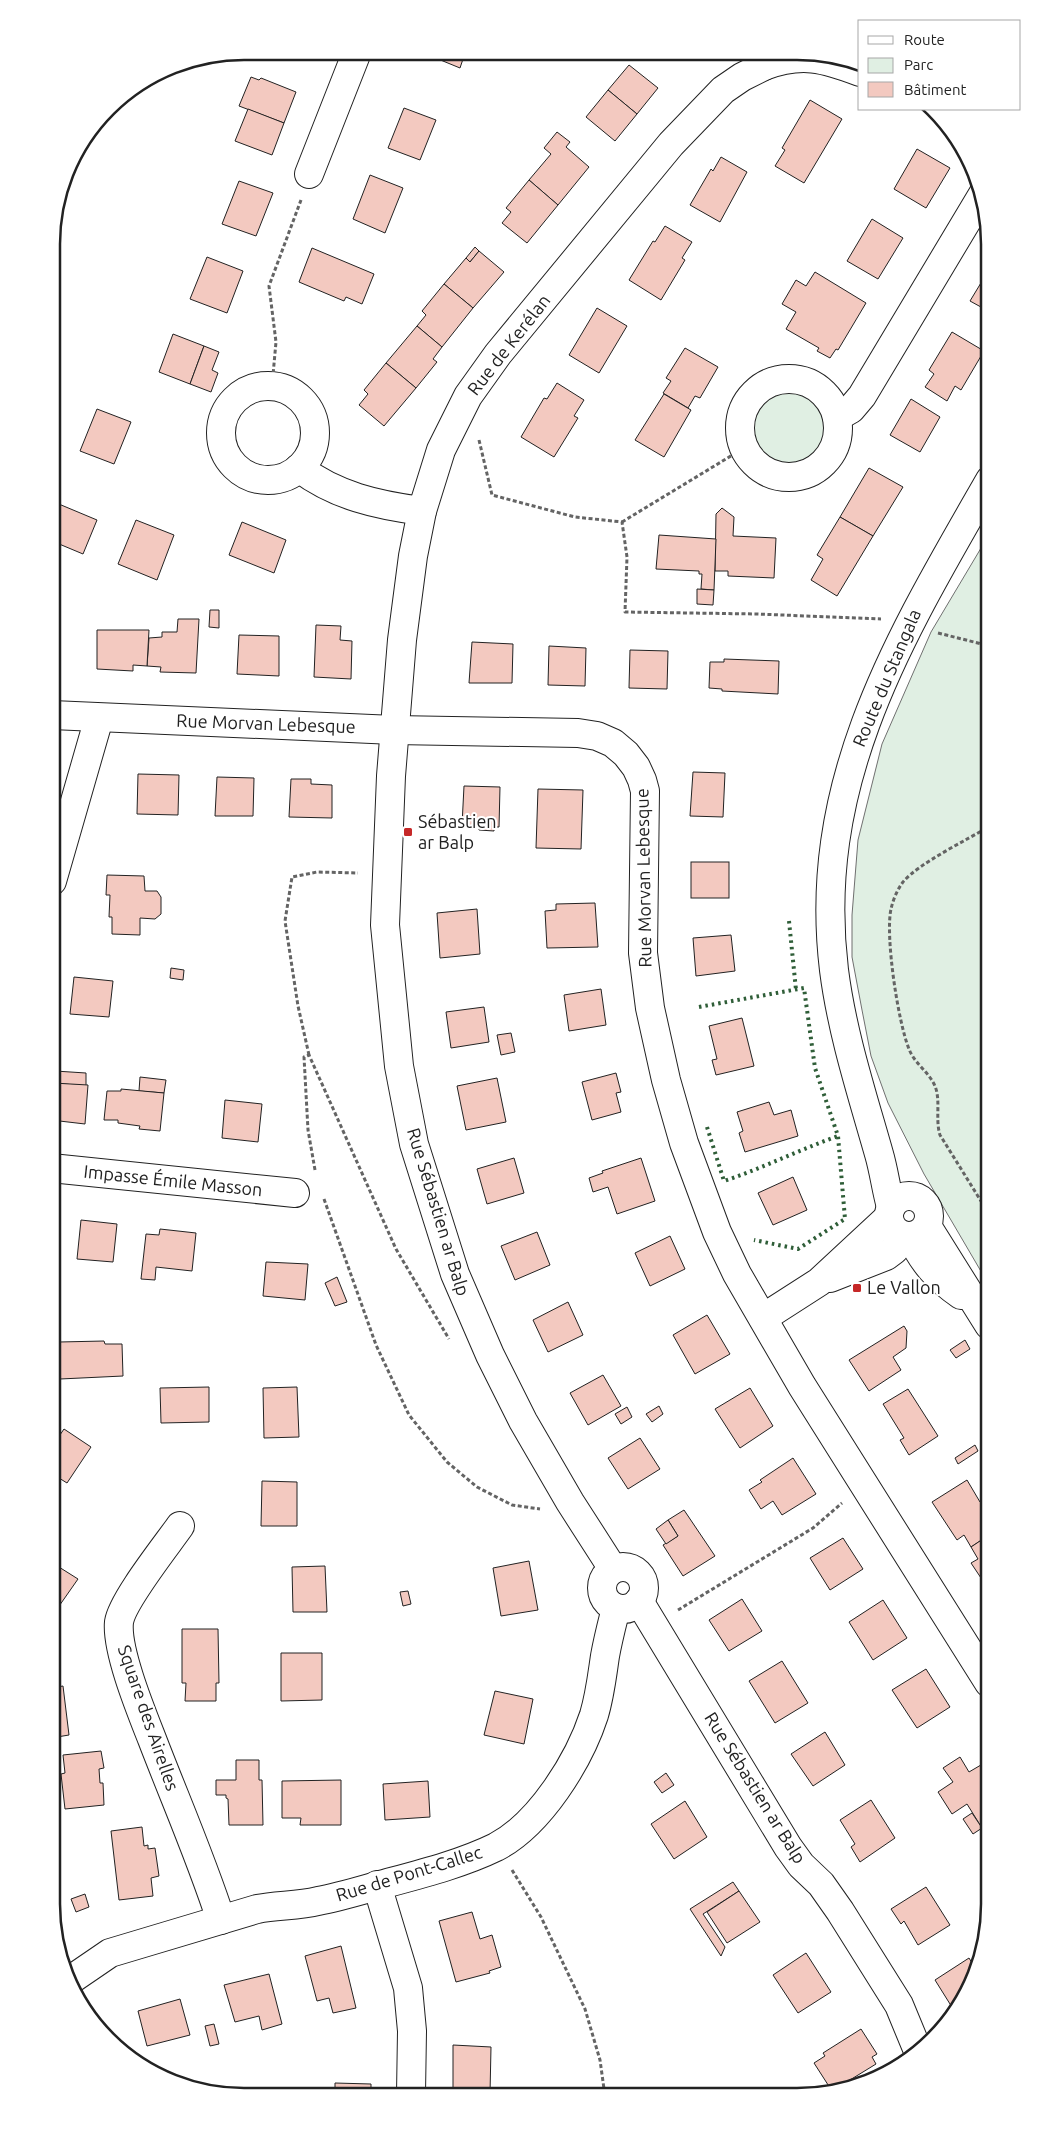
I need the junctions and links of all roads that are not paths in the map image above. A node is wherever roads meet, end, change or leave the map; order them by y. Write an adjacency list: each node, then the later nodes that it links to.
1 (354, 60): 4 (street)
2 (761, 60): 3 (street, Rue de Kerélan); 9 (street, Rue de Kerélan)
3 (779, 60)
4 (309, 174)
5 (976, 205): 6 (street)
6 (838, 417): 6 (street)
7 (299, 468): 7 (street); 9 (street)
8 (981, 496): 16 (street, Route du Stangala)
9 (422, 511): 12 (street, Rue de Kerélan)
10 (60, 716): 11 (street, Rue Morvan Lebesque)
11 (99, 718): 12 (street, Rue Morvan Lebesque); 13 (street)
12 (394, 730): 18 (street, Rue Morvan Lebesque); 20 (street, Rue Sébastien ar Balp)
13 (60, 853)
14 (60, 1169): 15 (street, Impasse Émile Masson)
15 (295, 1193)
16 (905, 1220): 17 (street, Route du Stangala); 18 (street)
17 (981, 1314)
18 (763, 1318): 22 (street, Rue Morvan Lebesque)
19 (180, 1526): 24 (street, Square des Airelles)
20 (613, 1569): 21 (street, Rue de Pont-Callec)
21 (628, 1604): 23 (street, Rue de Pont-Callec); 26 (street, Rue Sébastien ar Balp)
22 (981, 1670)
23 (378, 1886): 24 (street, Rue de Pont-Callec); 27 (street)
24 (221, 1920): 25 (street, Rue de Pont-Callec)
25 (78, 1974)
26 (915, 2044)
27 (411, 2088)

